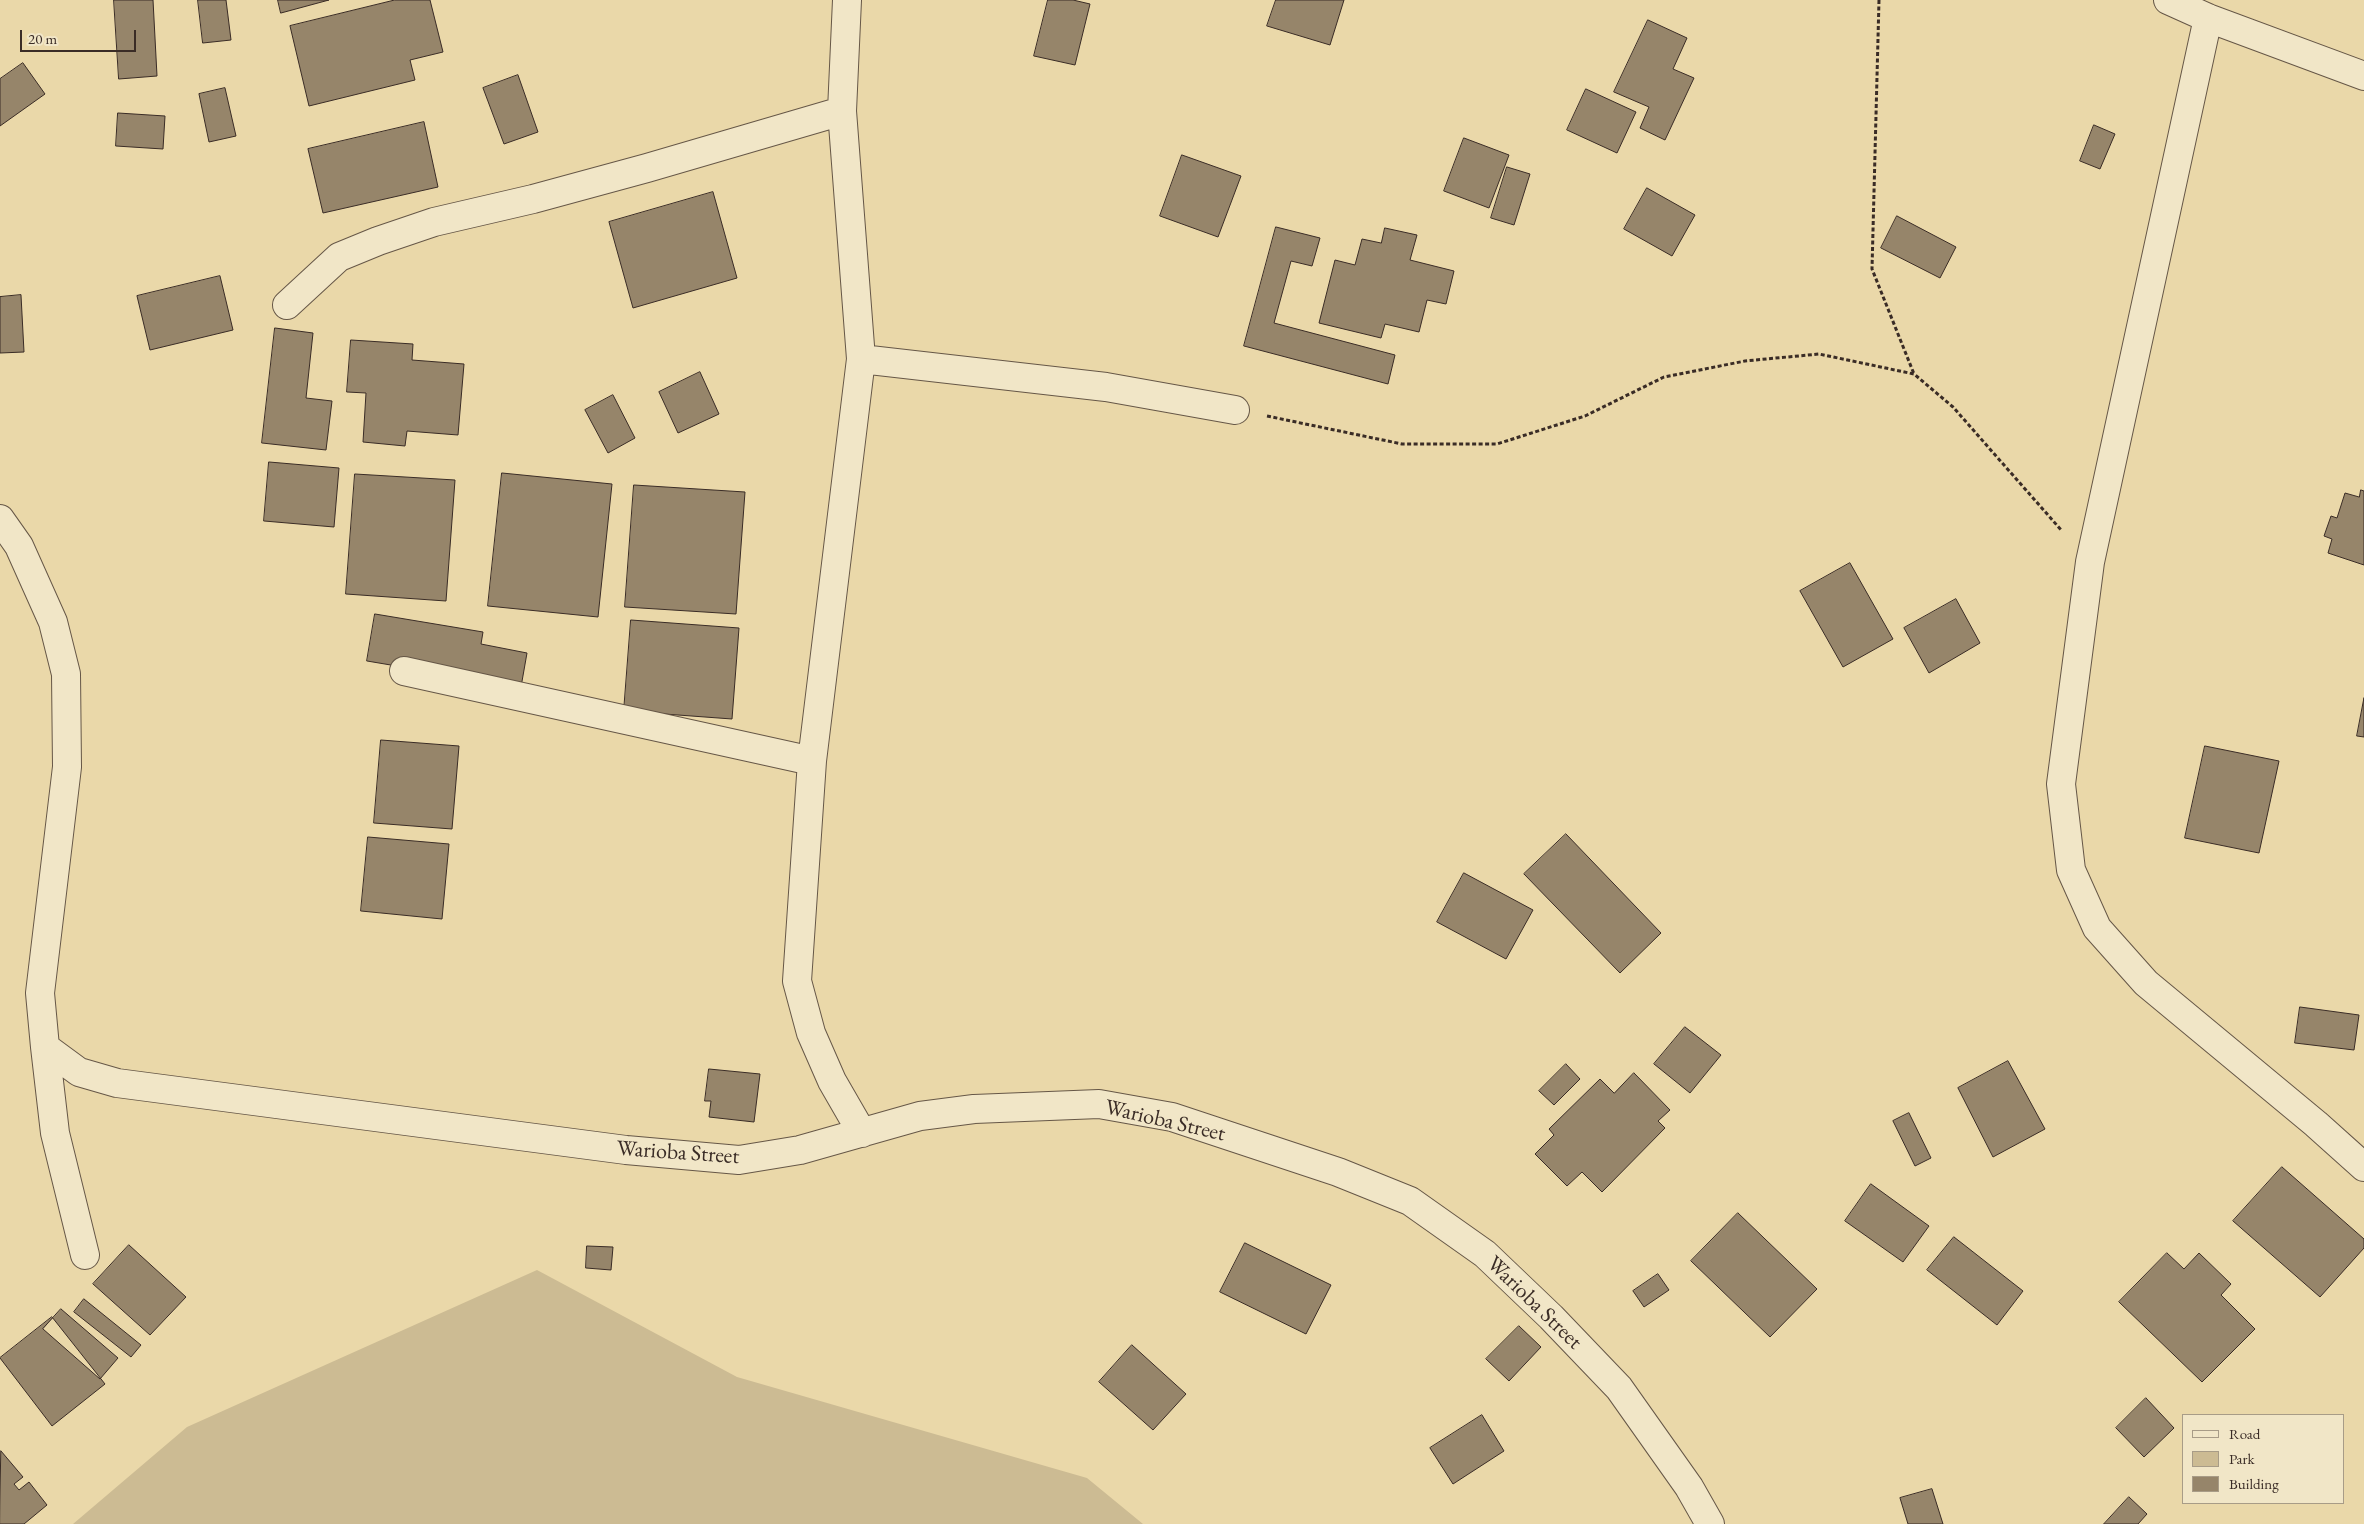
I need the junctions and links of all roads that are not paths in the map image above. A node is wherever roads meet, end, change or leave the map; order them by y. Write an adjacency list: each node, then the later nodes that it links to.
1 (847, 0): 5 (street)
2 (2168, 0): 3 (street)
3 (2208, 18): 4 (street); 14 (street)
4 (2364, 76)
5 (842, 111): 6 (street); 7 (street)
6 (287, 305)
7 (860, 359): 8 (street); 11 (street)
8 (1235, 410)
9 (0, 519): 12 (street)
10 (404, 671): 11 (street)
11 (812, 761): 13 (street)
12 (45, 1048): 13 (street, Warioba Street); 15 (street)
13 (862, 1133): 16 (street, Warioba Street)
14 (2364, 1167)
15 (85, 1255)
16 (1710, 1524)

